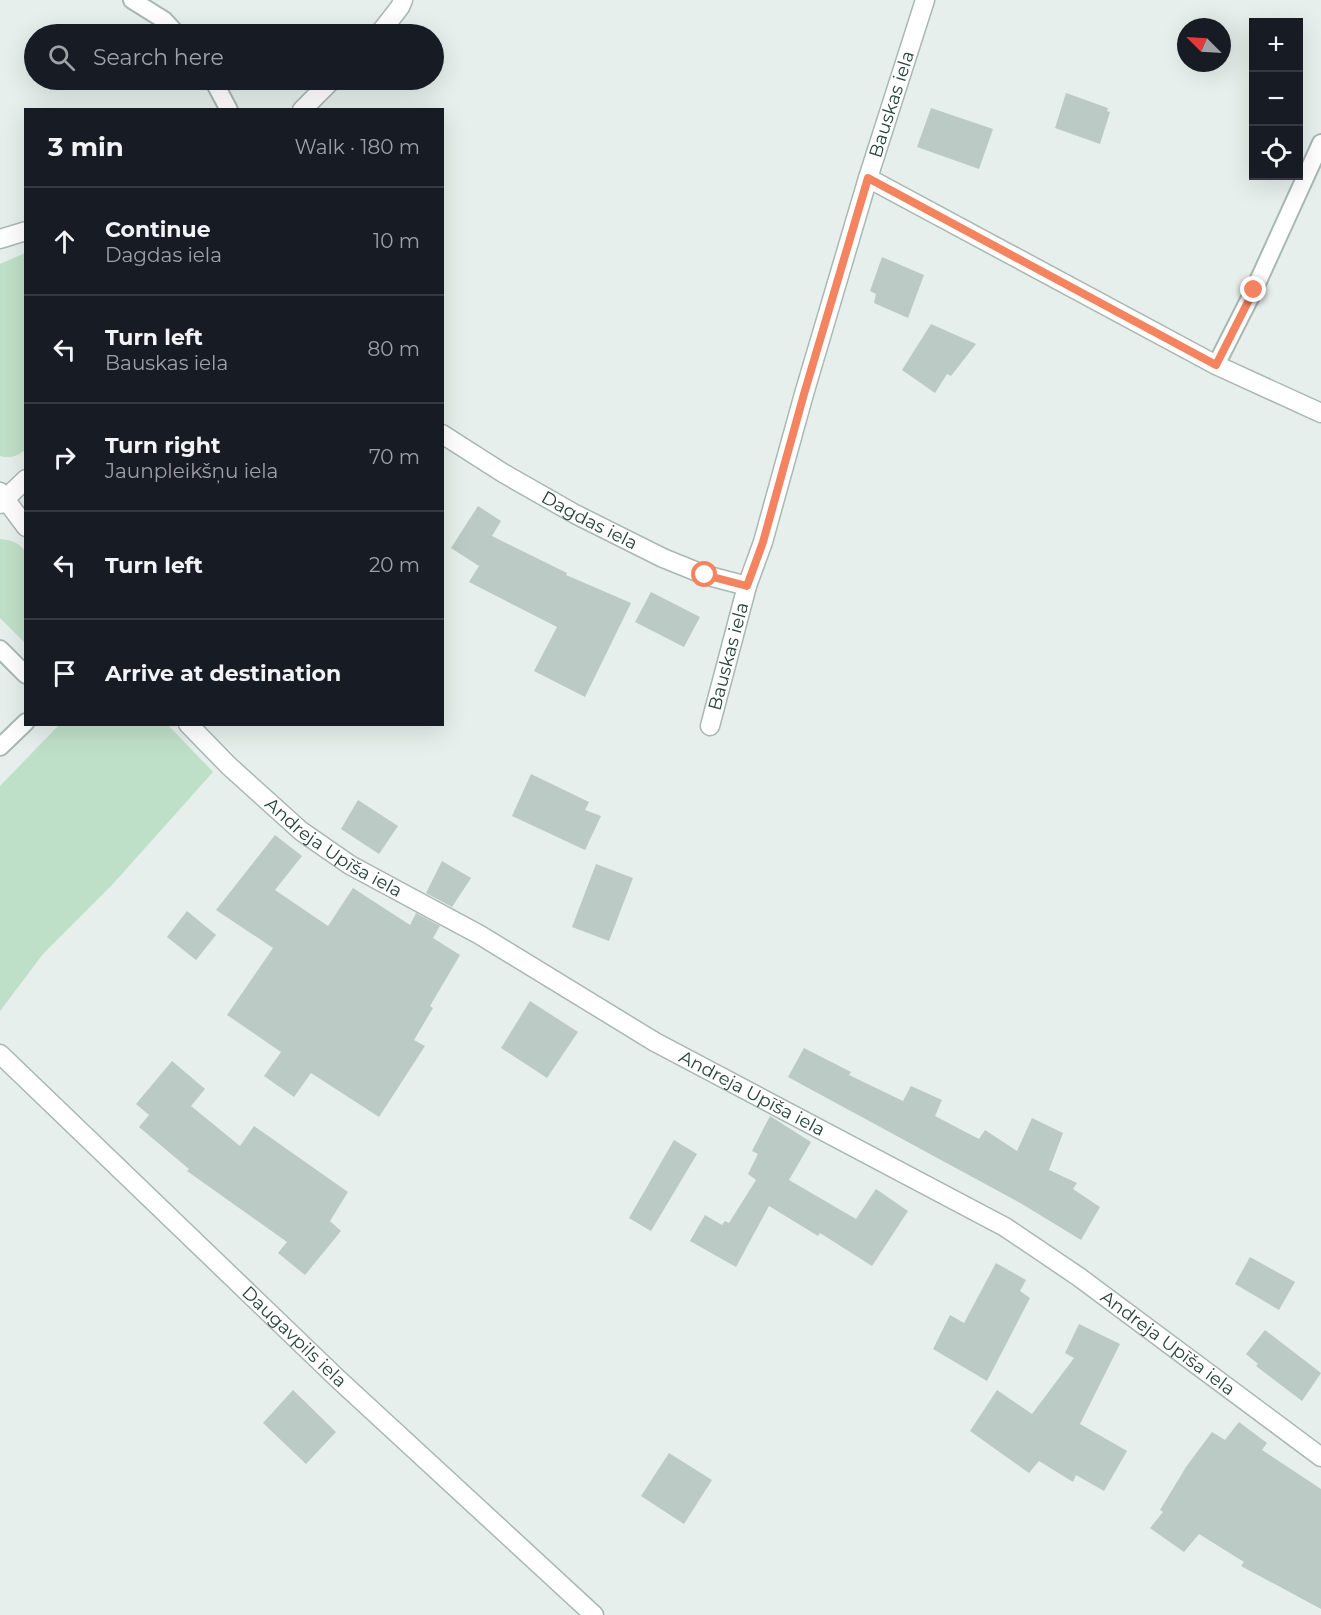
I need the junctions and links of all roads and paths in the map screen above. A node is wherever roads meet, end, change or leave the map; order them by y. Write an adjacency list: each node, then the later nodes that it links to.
1 (132, 0): 4 (lane)
2 (403, 0): 5 (street)
3 (925, 0): 11 (street, Bauskas iela)
4 (168, 24)
5 (387, 24)
6 (218, 90): 8 (lane)
7 (322, 90): 9 (street)
8 (228, 108)
9 (304, 108)
10 (1321, 143): 14 (lane)
11 (868, 178): 14 (street); 20 (street, Bauskas iela)
12 (24, 232): 13 (street)
13 (0, 239)
14 (1216, 365): 15 (street)
15 (1321, 413)
16 (444, 435): 20 (street, Dagdas iela)
17 (24, 481): 18 (street)
18 (2, 499): 19 (street)
19 (24, 525)
20 (747, 586): 25 (street, Bauskas iela)
21 (0, 649): 22 (lane)
22 (24, 673)
23 (24, 724): 26 (lane)
24 (190, 726): 28 (street, Andreja Upīša iela)
25 (711, 726)
26 (0, 747)
27 (0, 1054): 29 (street, Daugavpils iela)
28 (1321, 1457)
29 (594, 1615)

